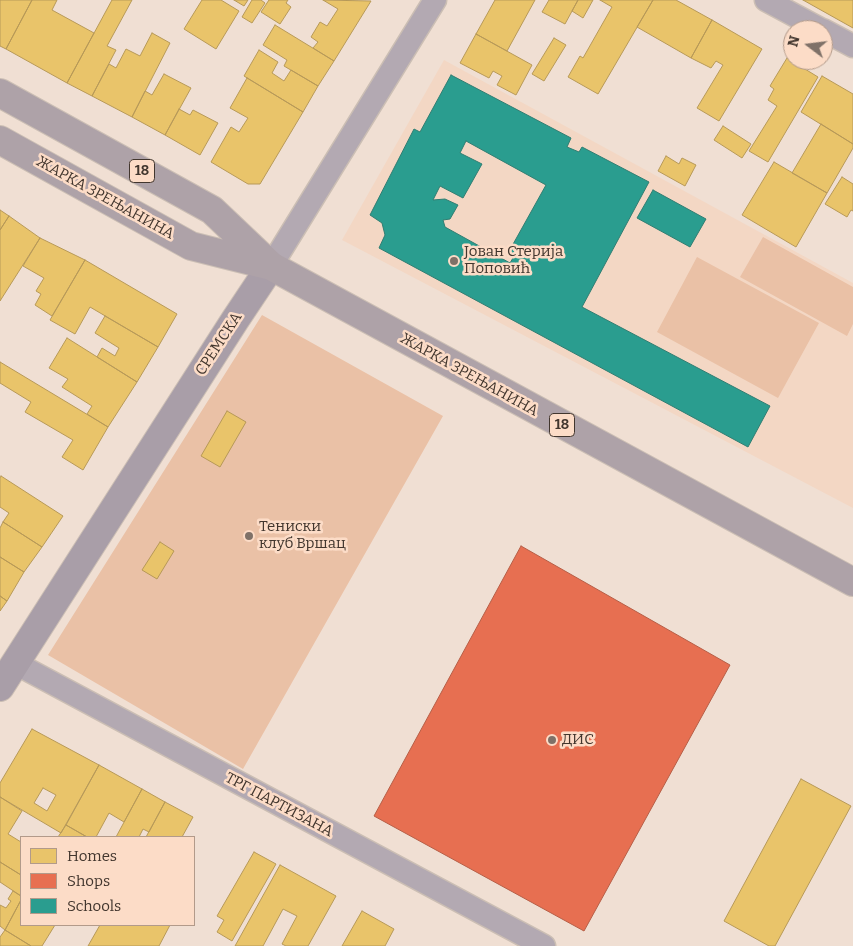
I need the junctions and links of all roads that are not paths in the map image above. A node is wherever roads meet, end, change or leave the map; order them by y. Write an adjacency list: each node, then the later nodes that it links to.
1 (434, 0): 8 (street, СРЕМСКА)
2 (766, 0): 3 (street)
3 (804, 20)
4 (833, 35): 5 (street)
5 (853, 46)
6 (0, 94): 8 (main road, ЖАРКА ЗРЕЊАНИНА / 18)
7 (0, 140): 8 (main road, ЖАРКА ЗРЕЊАНИНА / 18)
8 (271, 266): 9 (main road, ЖАРКА ЗРЕЊАНИНА / 18); 10 (street, СРЕМСКА)
9 (853, 582)
10 (15, 663): 11 (street, СРЕМСКА); 12 (street, ТРГ ПАРТИЗАНА)
11 (0, 687)
12 (544, 946)

